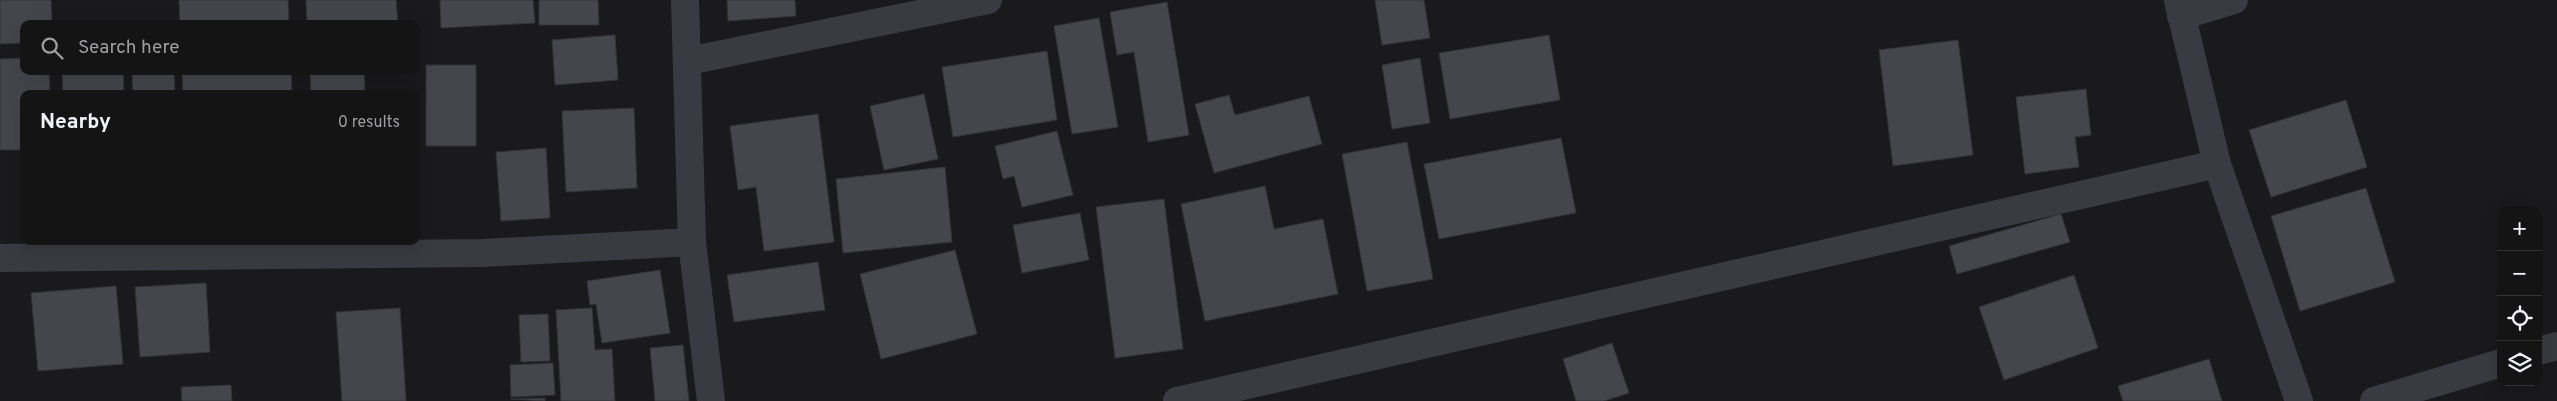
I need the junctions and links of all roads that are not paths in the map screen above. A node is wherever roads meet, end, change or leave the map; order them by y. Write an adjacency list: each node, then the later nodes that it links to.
1 (685, 0): 5 (street)
2 (988, 0): 5 (street)
3 (2234, 0): 4 (street)
4 (2179, 8): 6 (street)
5 (688, 61): 7 (street)
6 (2217, 164): 13 (street); 14 (street)
7 (692, 242): 8 (street); 12 (street)
8 (0, 258)
9 (2557, 346): 10 (street)
10 (2542, 350)
11 (2497, 364): 15 (street)
12 (712, 401)
13 (1177, 401)
14 (2299, 401)
15 (2374, 401)

